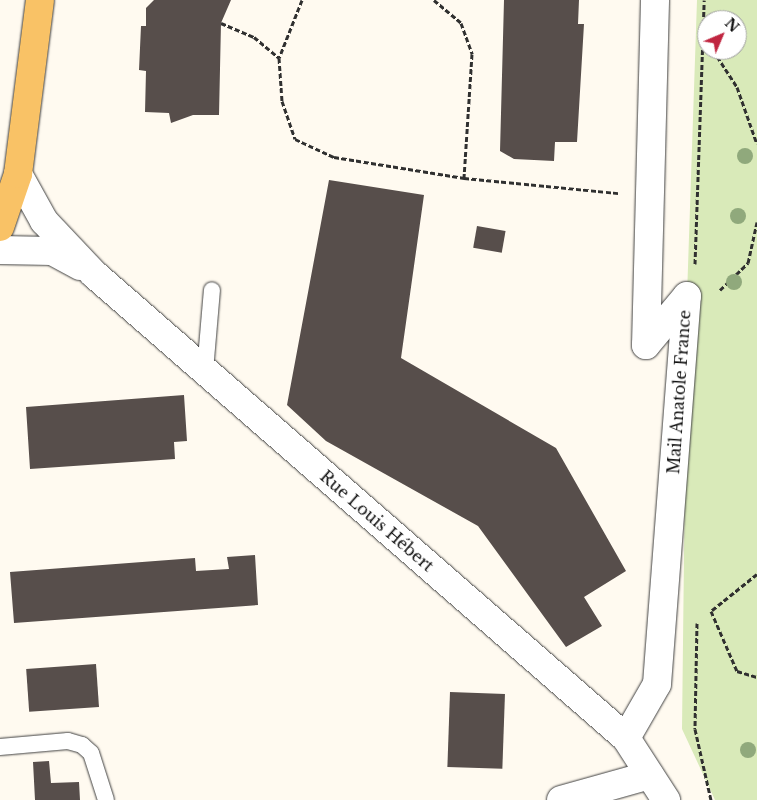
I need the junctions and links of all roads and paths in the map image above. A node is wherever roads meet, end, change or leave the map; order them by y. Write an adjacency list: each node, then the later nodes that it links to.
1 (40, 0): 10 (main road)
2 (302, 0): 6 (path)
3 (434, 0): 11 (path)
4 (655, 0): 12 (street, Mail Anatole France)
5 (221, 24): 6 (path)
6 (279, 58): 11 (path)
7 (719, 60): 8 (path)
8 (757, 135): 9 (path)
9 (757, 144)
10 (18, 174): 14 (main road); 16 (street, Rue Louis Hébert)
11 (464, 178): 12 (path)
12 (650, 200): 22 (street, Mail Anatole France)
13 (757, 222): 18 (path)
14 (0, 227)
15 (0, 250): 16 (street, Rue Louis Hébert)
16 (94, 274): 19 (street, Rue Louis Hébert)
17 (212, 290): 19 (lane)
18 (714, 295)
19 (205, 371): 22 (street, Rue Louis Hébert)
20 (757, 574): 21 (path)
21 (757, 677)
22 (626, 738): 24 (street, Rue Louis Hébert)
23 (0, 747): 25 (lane)
24 (650, 775): 26 (street); 27 (street, Rue Louis Hébert)
25 (106, 800)
26 (561, 800)
27 (666, 800)

